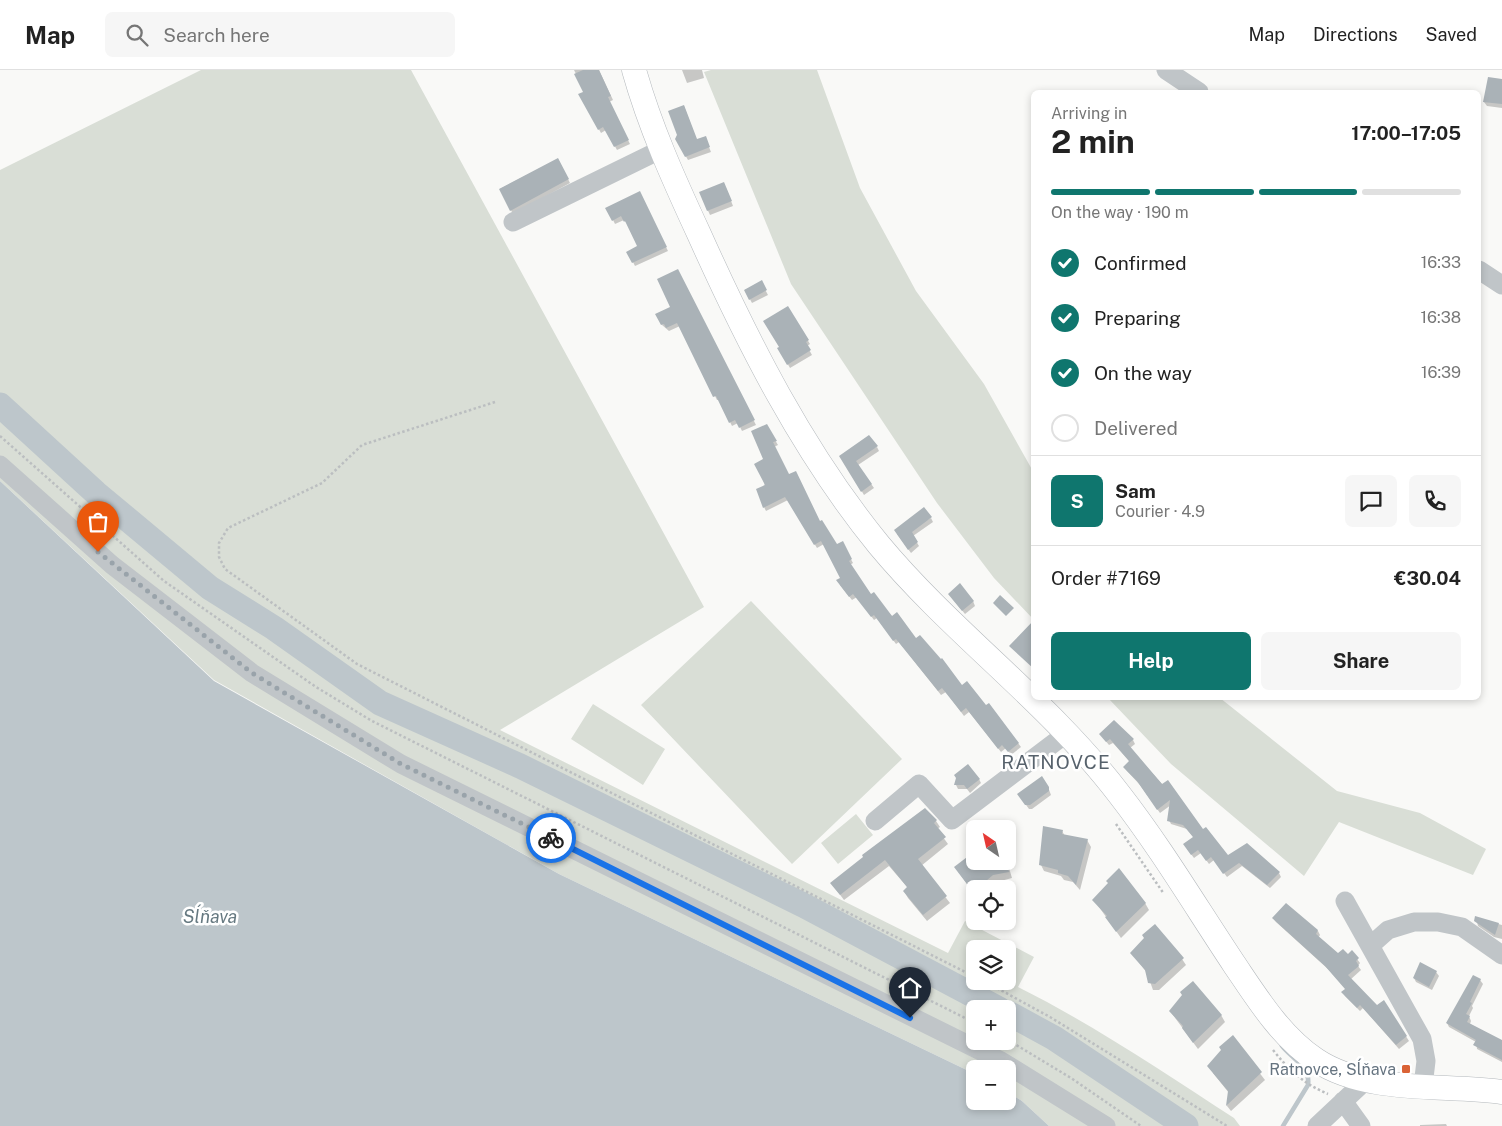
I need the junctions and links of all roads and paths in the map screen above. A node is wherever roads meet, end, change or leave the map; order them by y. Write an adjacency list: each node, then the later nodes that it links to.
1 (634, 70): 4 (main road)
2 (1166, 70): 3 (street)
3 (1195, 90)
4 (660, 150): 5 (street); 11 (main road)
5 (513, 222)
6 (1481, 271): 7 (street)
7 (1502, 285)
8 (495, 402): 18 (path)
9 (0, 436): 20 (path)
10 (0, 465): 26 (street)
11 (1031, 698)
12 (1034, 700): 13 (main road)
13 (1068, 733): 14 (street); 22 (main road)
14 (874, 821)
15 (1345, 901): 16 (street)
16 (1370, 946): 17 (street); 23 (street)
17 (1502, 955)
18 (966, 972)
19 (1000, 990): 28 (path)
20 (966, 1019)
21 (1016, 1045): 27 (path)
22 (1365, 1081): 23 (main road); 25 (street)
23 (1422, 1086): 24 (main road)
24 (1502, 1092)
25 (1343, 1101): 29 (street); 30 (street)
26 (1106, 1126)
27 (1141, 1126)
28 (1227, 1126)
29 (1317, 1126)
30 (1361, 1126)

